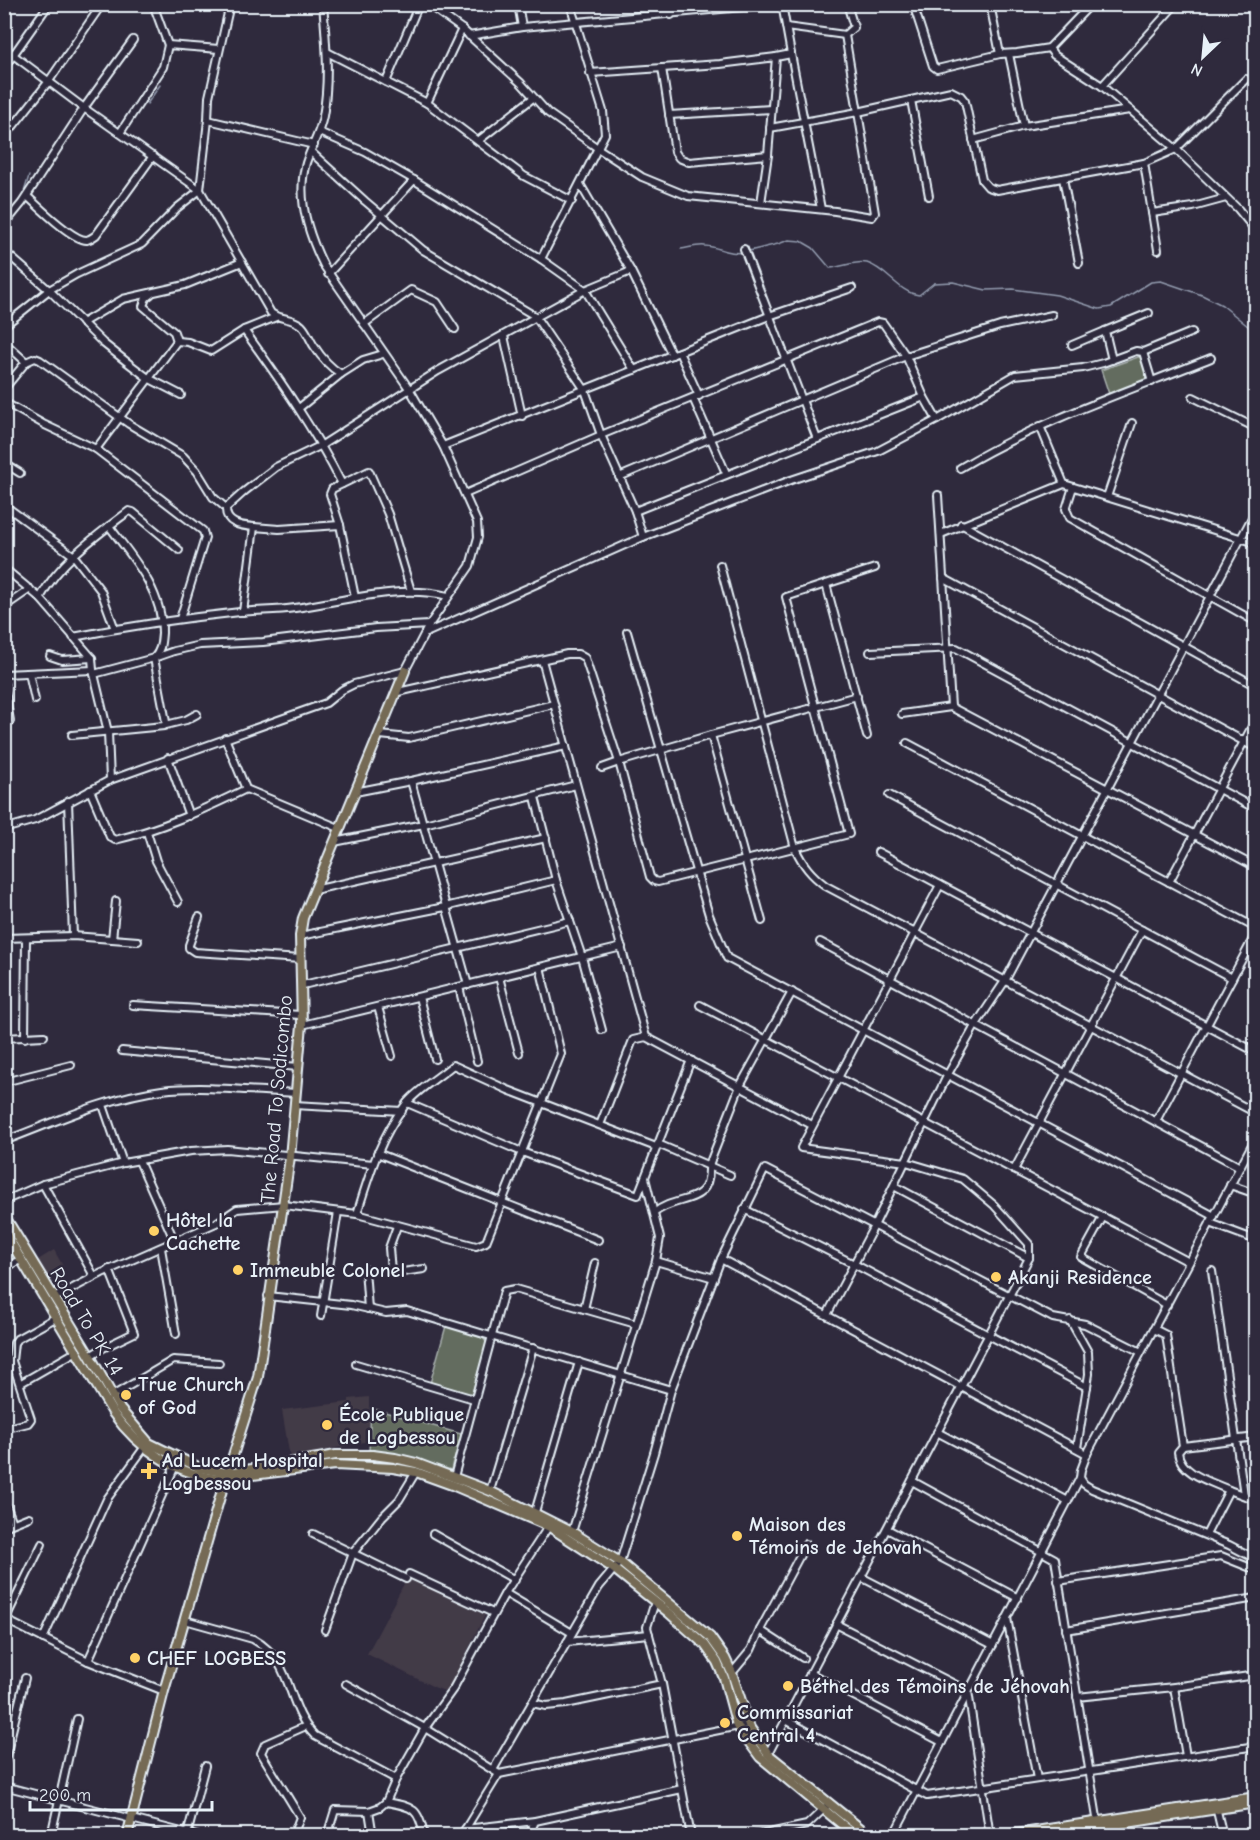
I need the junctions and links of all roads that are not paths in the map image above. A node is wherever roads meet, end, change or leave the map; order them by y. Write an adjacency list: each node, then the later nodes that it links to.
1 (49, 4): 34 (street)
2 (102, 4): 40 (street)
3 (153, 4): 26 (street)
4 (230, 4): 29 (street)
5 (323, 4): 30 (street)
6 (419, 4): 41 (street)
7 (427, 4): 22 (street)
8 (518, 4): 20 (street)
9 (570, 4): 19 (street)
10 (668, 4): 18 (street)
11 (776, 4): 18 (street)
12 (782, 4): 21 (street)
13 (847, 4): 23 (street)
14 (914, 4): 32 (street)
15 (990, 4): 32 (street)
16 (1091, 4): 28 (street)
17 (1176, 4): 42 (street)
18 (671, 15): 19 (street)
19 (576, 22): 20 (street); 38 (street)
20 (522, 27): 24 (street)
21 (786, 27): 23 (street); 31 (street)
22 (462, 29): 24 (street); 45 (street)
23 (845, 35): 49 (street)
24 (469, 36): 43 (street)
25 (133, 40): 46 (street)
26 (168, 45): 29 (street); 56 (street)
27 (4, 48): 34 (street)
28 (1049, 48): 33 (street); 42 (street)
29 (219, 49): 51 (street)
30 (327, 52): 41 (street); 55 (street)
31 (791, 54): 35 (street); 52 (street)
32 (1000, 54): 33 (street)
33 (1009, 54): 53 (street)
34 (14, 56): 36 (street); 40 (street)
35 (776, 57): 37 (street); 47 (street)
36 (4, 68)
37 (662, 68): 38 (street); 50 (street)
38 (590, 73): 61 (street)
39 (1246, 79): 62 (street)
40 (49, 81): 46 (street); 57 (street)
41 (386, 82): 45 (street)
42 (1102, 86): 48 (street)
43 (533, 98): 59 (street); 61 (street)
44 (910, 100): 49 (street); 58 (street); 71 (street)
45 (427, 103): 59 (street)
46 (84, 108): 56 (street); 70 (street)
47 (771, 109): 50 (street); 54 (street)
48 (1130, 110): 53 (street); 62 (street)
49 (858, 112): 52 (street); 75 (street)
50 (669, 116): 63 (street)
51 (208, 120): 60 (street); 69 (street)
52 (804, 122): 54 (street); 75 (street)
53 (1024, 126): 58 (street)
54 (770, 128): 63 (street)
55 (320, 132): 60 (street); 67 (street)
56 (120, 133): 64 (street)
57 (4, 138)
58 (973, 140): 66 (street)
59 (478, 141): 73 (street)
60 (312, 148): 77 (street); 87 (street)
61 (598, 149): 68 (street); 74 (street)
62 (1176, 149): 65 (street); 72 (street)
63 (768, 155): 74 (street)
64 (153, 156): 69 (street); 70 (street)
65 (1144, 163): 66 (street); 76 (street)
66 (1063, 178): 85 (street)
67 (414, 180): 77 (street); 83 (street)
68 (580, 184): 73 (street); 86 (street)
69 (200, 190): 84 (street); 89 (street)
70 (27, 196): 78 (street)
71 (929, 196)
72 (1226, 198): 76 (street); 79 (street)
73 (572, 201): 83 (street)
74 (762, 203): 75 (street)
75 (821, 209)
76 (1152, 213): 81 (street)
77 (383, 215): 87 (street); 95 (street)
78 (4, 225)
79 (1256, 231)
80 (744, 249): 96 (street)
81 (1158, 250)
82 (4, 251): 89 (street)
83 (541, 259): 90 (street)
84 (242, 262): 91 (street); 94 (street)
85 (1079, 263)
86 (631, 271): 90 (street); 111 (street)
87 (328, 274): 98 (street)
88 (852, 288): 96 (street)
89 (49, 290): 97 (street); 99 (street)
90 (585, 290): 95 (street); 117 (street)
91 (152, 293): 97 (street); 105 (street)
92 (1149, 314): 102 (street)
93 (1052, 315): 112 (street)
94 (276, 316): 101 (street); 118 (street)
95 (535, 316): 104 (street); 123 (street)
96 (769, 316): 108 (street); 114 (street)
97 (82, 323): 119 (street)
98 (364, 324): 100 (street); 110 (street)
99 (4, 326)
100 (455, 329)
101 (244, 330): 105 (street); 130 (street)
102 (1105, 332): 107 (street); 115 (street)
103 (1192, 332): 109 (street)
104 (504, 336): 122 (street); 131 (street)
105 (177, 341): 119 (street)
106 (4, 342): 116 (street)
107 (1072, 345)
108 (679, 352): 111 (street); 125 (street)
109 (1143, 352): 115 (street); 120 (street)
110 (383, 354): 118 (street); 122 (street)
111 (672, 356): 117 (street)
112 (906, 357): 114 (street); 126 (street); 128 (street)
113 (1211, 358): 120 (street)
114 (786, 360): 125 (street); 128 (street)
115 (1112, 360): 133 (street)
116 (26, 362): 121 (street); 132 (street)
117 (634, 370): 123 (street)
118 (341, 374): 130 (street)
119 (148, 378): 124 (street); 132 (street)
120 (1152, 382): 135 (street)
121 (4, 389)
122 (410, 390): 140 (street); 141 (street)
123 (585, 390): 131 (street); 137 (street)
124 (181, 395)
125 (696, 397): 137 (street); 139 (street)
126 (924, 397): 133 (street); 138 (street)
127 (1193, 397): 136 (street)
128 (802, 400): 138 (street); 139 (street)
129 (4, 402): 142 (street)
130 (299, 408): 140 (street)
131 (522, 416): 141 (street)
132 (120, 417): 142 (street); 155 (street)
133 (937, 420): 163 (street)
134 (1132, 423): 153 (street)
135 (1040, 426): 144 (street); 149 (street)
136 (1256, 428)
137 (601, 435): 147 (street); 151 (street)
138 (817, 438): 146 (street)
139 (711, 439): 146 (street); 147 (street)
140 (322, 445): 148 (street); 155 (street)
141 (443, 446): 151 (street)
142 (96, 449): 181 (street)
143 (4, 463): 145 (street)
144 (960, 468)
145 (20, 473)
146 (726, 473): 157 (street)
147 (619, 477): 157 (street)
148 (342, 484): 159 (street); 174 (street)
149 (1064, 484): 150 (street); 158 (street)
150 (1073, 487): 153 (street); 176 (street)
151 (465, 494): 175 (street)
152 (938, 495): 162 (street)
153 (1107, 497): 164 (street)
154 (4, 505): 167 (street)
155 (226, 508): 161 (street)
156 (1256, 510): 164 (street)
157 (635, 511): 163 (street)
158 (961, 524): 162 (street); 189 (street)
159 (340, 525): 161 (street); 177 (street)
160 (109, 526): 166 (street); 167 (street); 182 (street)
161 (254, 527): 180 (street)
162 (941, 534): 171 (street)
163 (643, 537): 187 (street)
164 (1240, 539): 165 (street); 176 (street)
165 (1256, 543)
166 (179, 550)
167 (74, 556): 178 (street); 185 (street)
168 (720, 565): 212 (street)
169 (4, 568): 173 (street)
170 (875, 568): 172 (street)
171 (943, 578): 190 (street); 203 (street)
172 (826, 584): 204 (street); 208 (street)
173 (30, 589): 178 (street); 179 (street)
174 (411, 591): 175 (street); 177 (street)
175 (448, 596): 184 (street)
176 (1209, 596): 183 (street); 189 (street)
177 (355, 597): 180 (street)
178 (40, 598): 188 (street)
179 (4, 607)
180 (243, 612): 181 (street)
181 (180, 619): 182 (street)
182 (162, 621): 185 (street); 194 (street)
183 (1256, 622)
184 (429, 625): 187 (street); 194 (street)
185 (116, 629): 188 (street)
186 (627, 632): 226 (street)
187 (426, 633): 196 (street)
188 (73, 637): 193 (street)
189 (1183, 646): 201 (street); 203 (street)
190 (948, 649): 191 (street); 207 (street); 222 (street)
191 (870, 652)
192 (50, 656): 193 (street)
193 (92, 658): 197 (street)
194 (154, 658): 197 (street); 213 (street)
195 (542, 660): 202 (street); 206 (street); 228 (street)
196 (405, 671): 202 (main road, The Road To Sodicombo); 220 (street)
197 (94, 672): 198 (street); 215 (street)
198 (28, 673): 199 (street); 205 (street)
199 (4, 674)
200 (4, 684): 214 (street)
201 (1256, 686)
202 (398, 692): 217 (main road, The Road To Sodicombo)
203 (1157, 694): 221 (street); 222 (street)
204 (857, 696): 208 (street); 219 (street)
205 (35, 700)
206 (554, 704): 217 (street); 224 (street)
207 (951, 707): 210 (street); 234 (street)
208 (816, 708): 212 (street); 251 (street)
209 (197, 714): 213 (street)
210 (902, 714)
211 (1256, 719): 221 (street)
212 (763, 722): 218 (street); 251 (street)
213 (166, 725): 215 (street)
214 (4, 726)
215 (108, 732): 216 (street); 230 (street)
216 (72, 735)
217 (380, 735): 237 (main road, The Road To Sodicombo)
218 (711, 735): 226 (street); 253 (street)
219 (867, 736)
220 (225, 738): 227 (street); 233 (street)
221 (1244, 741): 225 (street); 235 (street)
222 (1132, 742): 234 (street); 235 (street)
223 (907, 743): 248 (street)
224 (566, 746): 231 (street); 232 (street)
225 (1256, 748)
226 (662, 750): 228 (street); 256 (street)
227 (168, 758): 230 (street); 242 (street)
228 (619, 762): 229 (street); 256 (street)
229 (602, 768)
230 (110, 780): 236 (street)
231 (411, 782): 237 (street); 243 (street)
232 (576, 785): 239 (street); 280 (street)
233 (246, 789): 242 (street); 244 (street)
234 (1107, 789): 247 (street); 248 (street)
235 (1219, 789): 241 (street); 247 (street)
236 (90, 790): 240 (street); 246 (street)
237 (355, 792): 244 (main road, The Road To Sodicombo)
238 (890, 795): 259 (street)
239 (535, 797): 243 (street); 249 (street)
240 (69, 801): 245 (street); 273 (street)
241 (1256, 809)
242 (189, 816): 246 (street)
243 (424, 824): 250 (street); 254 (street)
244 (339, 828): 250 (main road, The Road To Sodicombo)
245 (4, 829)
246 (147, 832): 263 (street)
247 (1194, 835): 255 (street); 258 (street)
248 (1082, 836): 258 (street); 259 (street)
249 (546, 838): 254 (street); 257 (street)
250 (334, 842): 261 (main road, The Road To Sodicombo)
251 (795, 848): 253 (street); 270 (street)
252 (878, 852): 260 (street)
253 (745, 860): 256 (street); 267 (street)
254 (434, 864): 261 (street); 264 (street)
255 (1256, 867)
256 (696, 871): 293 (street)
257 (556, 880): 264 (street); 266 (street)
258 (1169, 882): 268 (street)
259 (1056, 884): 269 (street); 271 (street)
260 (940, 885): 270 (street); 271 (street)
261 (314, 890): 274 (main road, The Road To Sodicombo)
262 (116, 901): 277 (street)
263 (178, 902)
264 (445, 907): 274 (street); 281 (street)
265 (199, 916): 283 (street)
266 (570, 921): 281 (street); 282 (street)
267 (762, 921)
268 (1256, 928)
269 (1142, 930): 286 (street); 287 (street)
270 (914, 933): 288 (street); 289 (street)
271 (1030, 933): 286 (street); 289 (street)
272 (1256, 933): 287 (street)
273 (72, 936): 276 (street); 277 (street)
274 (300, 936): 283 (main road, The Road To Sodicombo)
275 (4, 938): 276 (street)
276 (26, 938): 308 (street)
277 (112, 939): 278 (street)
278 (138, 941)
279 (820, 942): 288 (street)
280 (622, 947): 282 (street); 306 (street)
281 (457, 948): 290 (street); 291 (street)
282 (582, 957): 284 (street); 303 (street)
283 (301, 959): 290 (main road, The Road To Sodicombo)
284 (540, 967): 285 (street); 327 (street)
285 (499, 977): 291 (street); 312 (street)
286 (1116, 978): 301 (street); 302 (street)
287 (1232, 978): 302 (street)
288 (890, 979): 300 (street); 304 (street)
289 (1005, 981): 300 (street); 301 (street)
290 (303, 985): 298 (main road, The Road To Sodicombo)
291 (468, 985): 292 (street)
292 (459, 987): 294 (street); 316 (street)
293 (792, 992): 304 (street); 309 (street)
294 (419, 997): 297 (street); 314 (street)
295 (133, 1005): 298 (street)
296 (700, 1005): 309 (street)
297 (378, 1007): 299 (street); 313 (street)
298 (301, 1015): 299 (main road, The Road To Sodicombo)
299 (302, 1025): 318 (main road, The Road To Sodicombo)
300 (975, 1026): 319 (street); 320 (street)
301 (1091, 1026): 319 (street); 321 (street)
302 (1206, 1026): 311 (street); 321 (street)
303 (602, 1030)
304 (863, 1030): 320 (street); 322 (street)
305 (44, 1036): 308 (street)
306 (646, 1037): 315 (street); 335 (street)
307 (4, 1038): 308 (street)
308 (25, 1038)
309 (766, 1040): 322 (street); 324 (street)
310 (122, 1051): 318 (street)
311 (1256, 1052)
312 (519, 1053)
313 (392, 1056)
314 (435, 1059)
315 (690, 1060): 324 (street); 339 (street)
316 (477, 1061)
317 (71, 1065): 323 (street)
318 (298, 1067): 325 (main road, The Road To Sodicombo)
319 (1065, 1073): 332 (street); 334 (street)
320 (948, 1074): 333 (street); 334 (street)
321 (1181, 1074): 331 (street); 332 (street)
322 (837, 1077): 333 (street); 336 (street)
323 (4, 1082)
324 (740, 1086): 336 (street); 347 (street)
325 (295, 1093): 328 (street); 329 (main road, The Road To Sodicombo)
326 (407, 1103): 327 (street); 330 (street); 340 (street)
327 (541, 1103): 335 (street); 340 (street)
328 (103, 1105): 337 (street); 345 (street)
329 (294, 1105): 330 (street); 342 (main road, The Road To Sodicombo)
330 (402, 1112): 341 (street)
331 (1256, 1113)
332 (1155, 1122): 348 (street)
333 (924, 1123): 344 (street); 349 (street)
334 (1039, 1123): 349 (street); 365 (street)
335 (600, 1125): 339 (street)
336 (812, 1125): 344 (street)
337 (4, 1140)
338 (1254, 1142): 348 (street)
339 (657, 1146): 347 (street); 351 (street)
340 (522, 1152): 351 (street); 357 (street)
341 (377, 1153): 346 (street); 357 (street)
342 (290, 1157): 343 (street); 346 (street); 358 (main road, The Road To Sodicombo)
343 (139, 1161): 345 (street); 372 (street)
344 (906, 1162): 354 (street); 374 (street)
345 (123, 1163): 352 (street)
346 (373, 1164): 361 (street)
347 (709, 1165): 350 (street); 362 (street)
348 (1240, 1167): 353 (street)
349 (1014, 1170): 364 (street)
350 (730, 1175)
351 (645, 1176): 362 (street)
352 (43, 1184): 356 (street); 386 (street)
353 (1230, 1185): 355 (street); 365 (street)
354 (894, 1186): 368 (street); 374 (street)
355 (1256, 1194)
356 (4, 1201)
357 (502, 1203): 367 (street); 370 (street)
358 (284, 1205): 360 (street); 372 (street); 388 (main road, The Road To Sodicombo)
359 (744, 1209): 368 (street); 376 (street); 380 (street)
360 (338, 1212): 361 (street); 391 (street)
361 (357, 1214): 367 (street)
362 (654, 1214): 377 (street)
363 (4, 1215): 390 (main road, Road To PK 14)
364 (1103, 1216): 378 (street); 392 (street)
365 (1214, 1216): 366 (street)
366 (1210, 1223): 371 (street); 378 (street)
367 (397, 1226): 384 (street)
368 (874, 1226): 380 (street); 389 (street)
369 (4, 1231): 375 (main road, Road To PK 14)
370 (598, 1240)
371 (1256, 1240)
372 (175, 1242): 373 (street)
373 (161, 1248): 382 (street); 401 (street)
374 (1029, 1258): 389 (street)
375 (22, 1259): 381 (street); 397 (main road, Road To PK 14)
376 (721, 1259): 387 (street); 395 (street)
377 (656, 1261): 387 (street); 399 (street)
378 (1189, 1262): 392 (street)
379 (595, 1263): 394 (street)
380 (854, 1264): 395 (street); 403 (street)
381 (4, 1268)
382 (110, 1269): 386 (street); 407 (street)
383 (365, 1269): 393 (street)
384 (424, 1269)
385 (1212, 1270): 423 (street)
386 (94, 1276): 390 (street)
387 (714, 1278): 417 (street)
388 (268, 1296): 391 (street); 431 (main road, The Road To Sodicombo)
389 (1009, 1296): 398 (street); 403 (street)
390 (54, 1298): 407 (main road, Road To PK 14)
391 (324, 1302): 393 (street); 396 (street)
392 (1167, 1305): 400 (street)
393 (368, 1309): 402 (street)
394 (584, 1309): 399 (street); 402 (street)
395 (827, 1315): 415 (street)
396 (321, 1316)
397 (57, 1317): 405 (main road, Road To PK 14); 408 (street)
398 (1070, 1320): 406 (street); 416 (street)
399 (636, 1324): 413 (street)
400 (1154, 1329): 406 (street); 424 (street)
401 (177, 1334)
402 (491, 1335): 404 (street); 419 (street)
403 (988, 1335): 415 (street); 416 (street)
404 (533, 1348): 409 (street); 436 (street)
405 (77, 1351): 414 (street); 425 (main road, Road To PK 14)
406 (1141, 1352): 427 (street)
407 (90, 1356): 418 (main road, Road To PK 14)
408 (12, 1361): 412 (street); 414 (street)
409 (579, 1362): 413 (street); 441 (street)
410 (219, 1363): 418 (street)
411 (356, 1364): 419 (street)
412 (4, 1367)
413 (620, 1374): 417 (street); 447 (street)
414 (21, 1383): 420 (street)
415 (961, 1387): 421 (street); 426 (street)
416 (1087, 1387): 426 (street)
417 (671, 1390): 456 (street)
418 (112, 1396): 430 (main road, Road To PK 14)
419 (474, 1399): 432 (street)
420 (4, 1429)
421 (937, 1432): 434 (street); 440 (street)
422 (1256, 1437): 423 (street)
423 (1237, 1440): 424 (street); 437 (street)
424 (1183, 1446): 435 (street)
425 (144, 1448): 428 (main road, Road To PK 14); 476 (street)
426 (1077, 1448): 427 (street)
427 (1088, 1454): 433 (street)
428 (175, 1466): 430 (main road, Road To PK 14); 480 (street)
429 (416, 1472): 431 (main road); 444 (main road); 454 (street)
430 (210, 1475): 431 (main road)
431 (227, 1476): 432 (main road); 469 (main road, The Road To Sodicombo)
432 (454, 1477): 436 (main road)
433 (1080, 1478): 440 (street); 450 (street)
434 (912, 1481): 446 (street); 453 (street)
435 (1229, 1490): 437 (street); 450 (street)
436 (490, 1491): 441 (main road)
437 (1244, 1495): 439 (street)
438 (4, 1499): 443 (street)
439 (1256, 1500)
440 (1068, 1501): 453 (street)
441 (535, 1512): 444 (main road)
442 (29, 1517): 443 (street)
443 (13, 1523): 445 (street)
444 (550, 1523): 447 (main road); 457 (main road); 460 (street)
445 (4, 1527)
446 (887, 1528): 459 (street); 463 (street)
447 (572, 1532): 456 (main road)
448 (313, 1534): 454 (street)
449 (434, 1534): 460 (street)
450 (1206, 1535): 455 (street)
451 (42, 1544): 468 (street)
452 (806, 1544): 472 (street)
453 (1042, 1552): 461 (street); 463 (street)
454 (353, 1553): 466 (street); 471 (street)
455 (1256, 1560)
456 (620, 1562): 457 (street); 481 (main road)
457 (614, 1569): 465 (main road); 474 (street)
458 (1256, 1570): 461 (street)
459 (861, 1577): 470 (street); 478 (street)
460 (515, 1580): 462 (street)
461 (1058, 1581): 473 (street)
462 (505, 1593): 466 (street); 474 (street)
463 (1018, 1598): 467 (street)
464 (1256, 1598): 473 (street)
465 (655, 1602): 475 (street); 496 (main road)
466 (493, 1613): 497 (street)
467 (1007, 1617): 478 (street); 508 (street)
468 (5, 1619): 476 (street)
469 (185, 1620): 488 (main road, The Road To Sodicombo); 495 (street)
470 (836, 1624): 482 (street); 489 (street)
471 (325, 1630)
472 (760, 1630): 479 (street); 481 (street)
473 (1066, 1630): 490 (street)
474 (572, 1633): 477 (street)
475 (649, 1634): 477 (street); 486 (street)
476 (43, 1639): 480 (street)
477 (567, 1642): 491 (street)
478 (993, 1645): 489 (street)
479 (803, 1658)
480 (88, 1661): 488 (street)
481 (732, 1672): 494 (main road)
482 (810, 1673): 493 (street); 499 (street)
483 (1256, 1675): 487 (street)
484 (25, 1678): 503 (street)
485 (346, 1684): 497 (street)
486 (662, 1684): 491 (street); 498 (street)
487 (1174, 1687): 490 (street); 502 (street)
488 (164, 1691): 520 (main road, The Road To Sodicombo)
489 (968, 1691): 499 (street); 510 (street)
490 (1077, 1697): 505 (street)
491 (532, 1703): 506 (street)
492 (77, 1719): 514 (street)
493 (786, 1720): 501 (street); 512 (street)
494 (748, 1724): 496 (street); 501 (main road)
495 (306, 1726): 507 (street); 529 (street)
496 (737, 1726): 498 (street); 517 (main road)
497 (425, 1728): 506 (street); 507 (street)
498 (672, 1739): 506 (street); 511 (street)
499 (942, 1742): 512 (street)
500 (1256, 1746): 502 (street)
501 (768, 1754): 517 (main road)
502 (1186, 1756): 505 (street)
503 (4, 1764)
504 (205, 1766): 525 (street)
505 (1089, 1771): 508 (street); 522 (street)
506 (496, 1772): 523 (street)
507 (396, 1779): 515 (street)
508 (1037, 1779): 510 (street)
509 (4, 1785): 514 (street)
510 (982, 1788): 512 (street); 539 (street)
511 (682, 1789): 521 (street); 534 (street)
512 (916, 1790): 538 (street)
513 (1256, 1797): 518 (main road)
514 (61, 1800): 520 (street); 526 (street)
515 (386, 1802): 519 (street); 532 (street)
516 (1256, 1803): 518 (main road)
517 (827, 1806): 535 (street); 536 (main road); 537 (main road)
518 (1216, 1806): 522 (main road); 542 (street)
519 (369, 1811): 530 (street); 531 (street)
520 (131, 1818): 525 (street); 527 (main road, The Road To Sodicombo)
521 (535, 1821): 523 (street); 533 (street)
522 (1098, 1824): 524 (main road); 540 (main road)
523 (463, 1832)
524 (1085, 1832): 541 (main road)
525 (187, 1834): 528 (street)
526 (51, 1836)
527 (127, 1836)
528 (198, 1836)
529 (293, 1836)
530 (327, 1836)
531 (374, 1836)
532 (424, 1836)
533 (533, 1836)
534 (691, 1836)
535 (754, 1836)
536 (856, 1836)
537 (870, 1836)
538 (893, 1836)
539 (990, 1836)
540 (1004, 1836)
541 (1043, 1836)
542 (1223, 1836)

